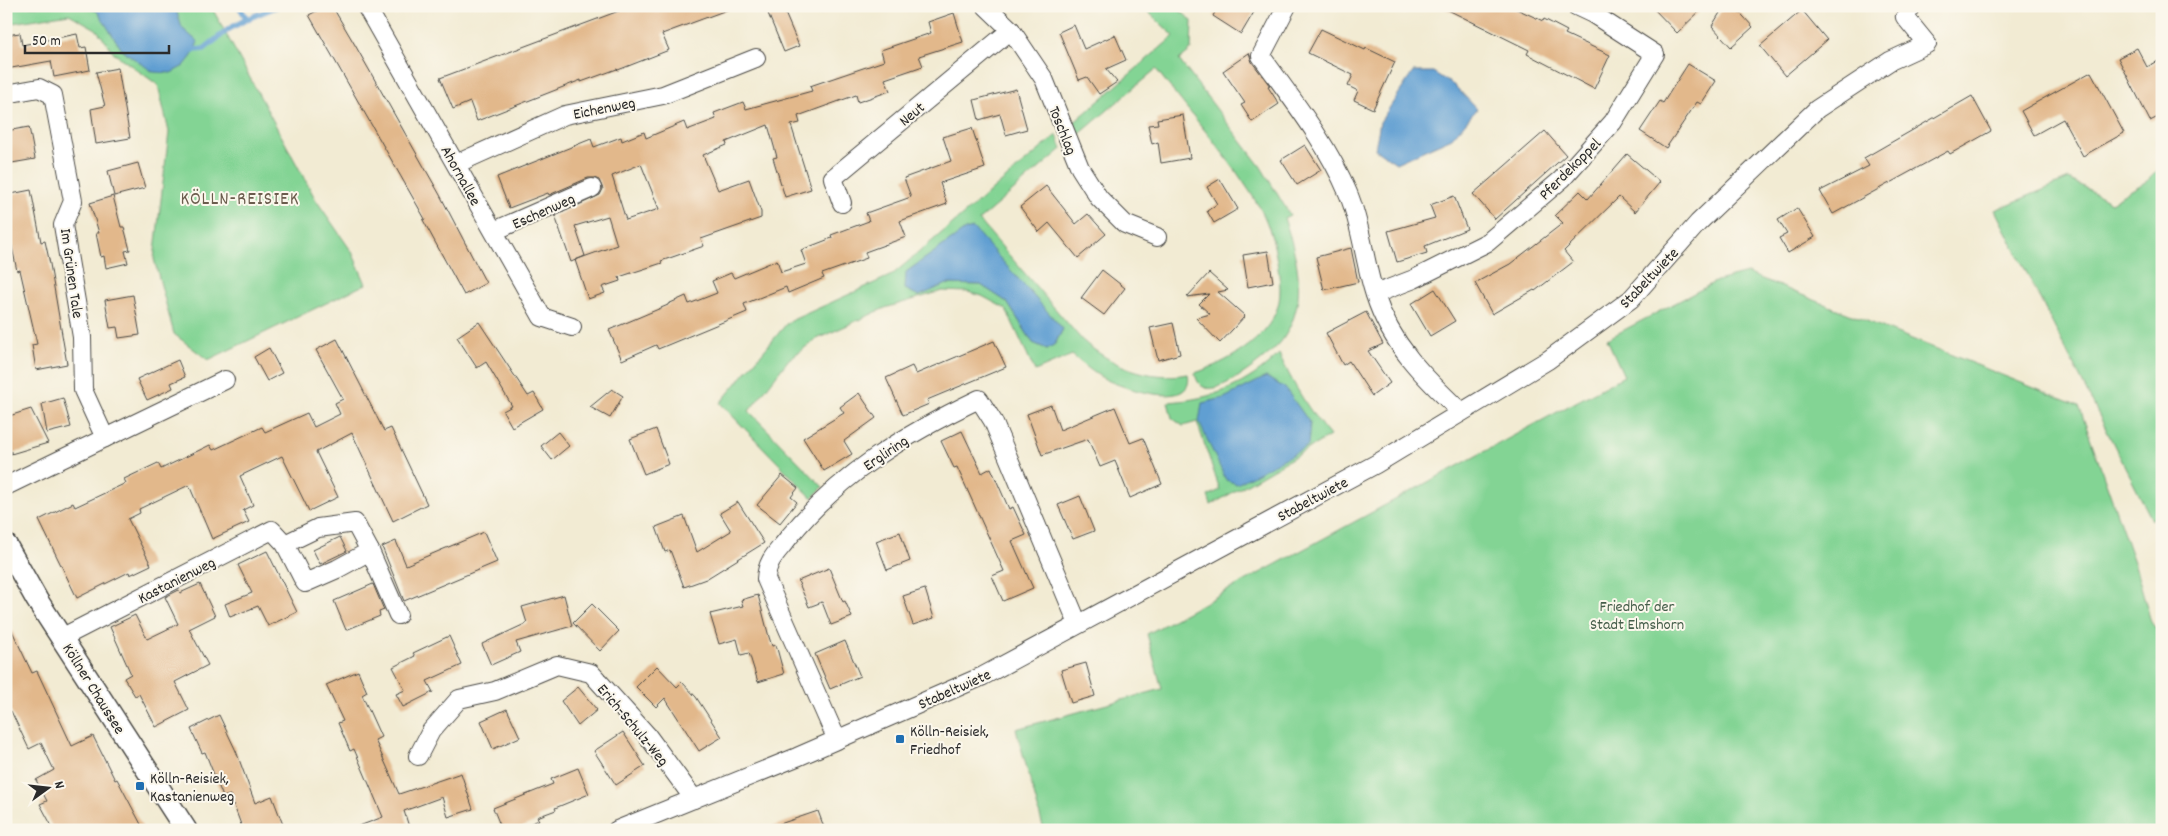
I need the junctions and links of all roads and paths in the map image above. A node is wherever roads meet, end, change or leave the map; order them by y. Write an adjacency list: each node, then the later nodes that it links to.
1 (366, 6): 9 (street, Ahornallee)
2 (986, 6): 6 (street, Toschlag)
3 (1287, 6): 14 (street)
4 (1576, 6): 14 (street, Pferdekoppel)
5 (1908, 12): 17 (street, Stabeltwiete)
6 (1010, 30): 11 (street, Neut); 13 (street, Toschlag)
7 (756, 58): 9 (street, Eichenweg)
8 (6, 94): 18 (street, Im Grünen Tale)
9 (456, 164): 12 (street, Ahornallee)
10 (592, 188): 12 (street, Eschenweg)
11 (842, 203)
12 (494, 231): 15 (street, Ahornallee)
13 (1157, 237)
14 (1375, 294): 17 (street)
15 (572, 326)
16 (225, 380): 18 (street)
17 (1462, 412): 24 (street, Stabeltwiete)
18 (104, 438): 19 (street)
19 (6, 486)
20 (284, 544): 22 (street); 22 (street); 25 (street, Kastanienweg)
21 (6, 545): 25 (street, Köllner Chaussee)
22 (370, 551): 23 (street)
23 (398, 615)
24 (1078, 624): 26 (street, Stabeltwiete); 26 (street, Ergliring)
25 (63, 637): 29 (street, Köllner Chaussee)
26 (836, 740): 28 (street, Stabeltwiete)
27 (418, 756): 28 (street, Erich-Schulz-Weg)
28 (694, 799): 30 (street, Stabeltwiete)
29 (186, 830)
30 (617, 830)

